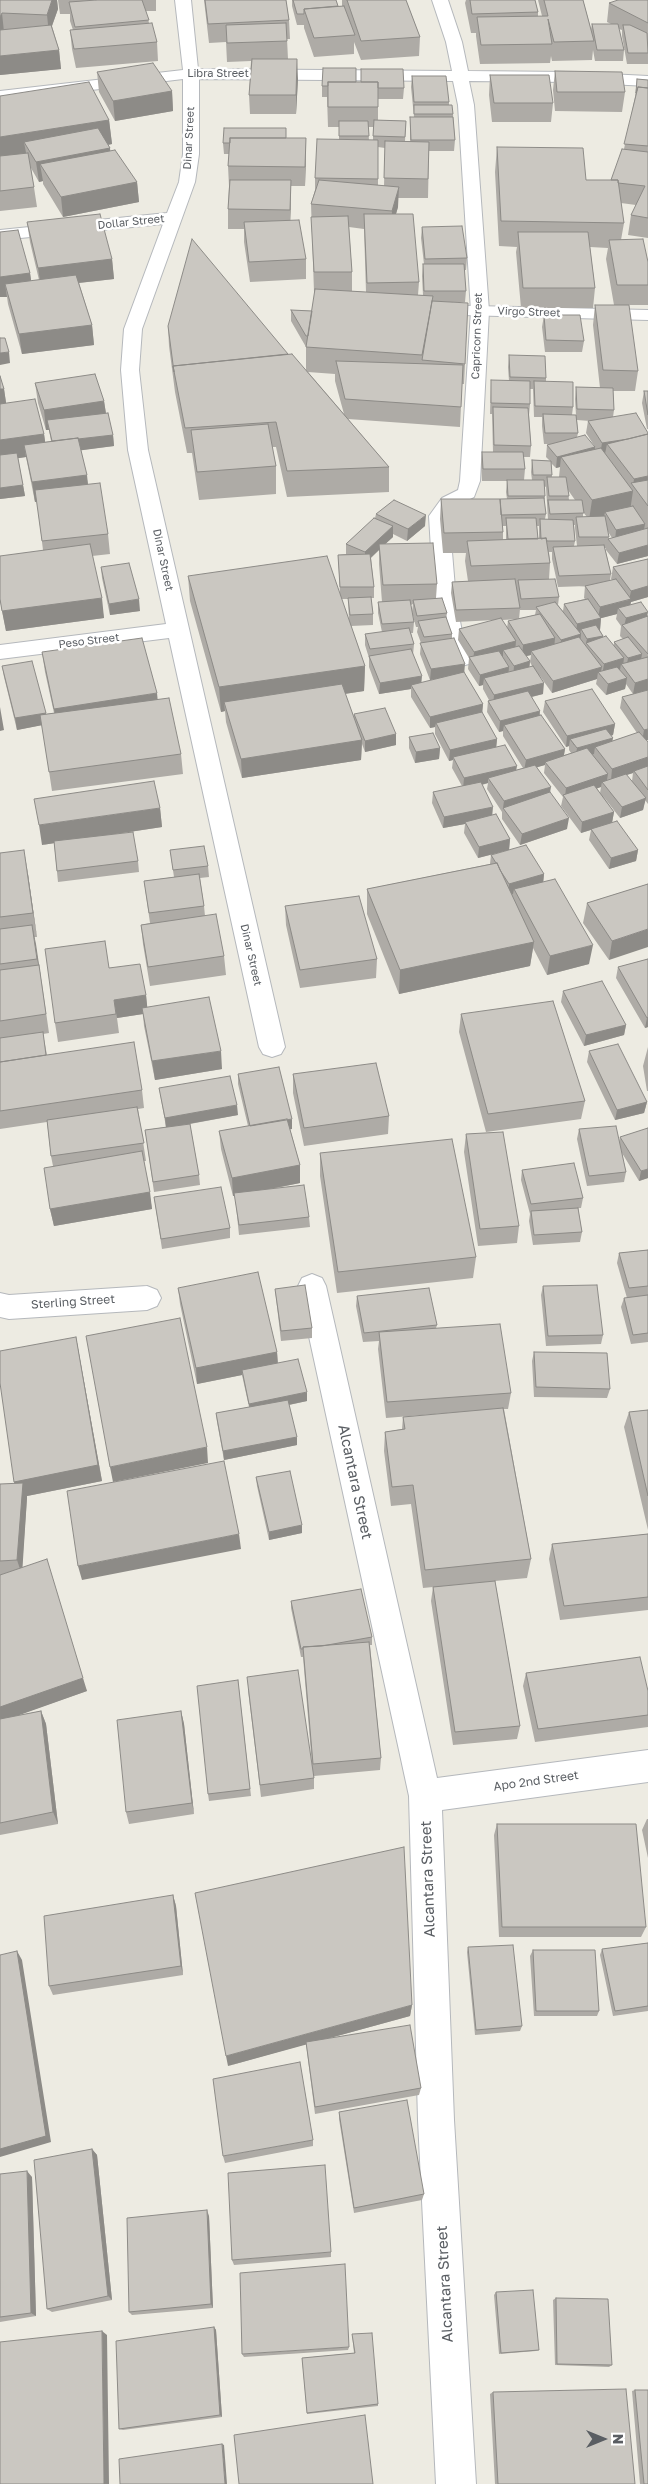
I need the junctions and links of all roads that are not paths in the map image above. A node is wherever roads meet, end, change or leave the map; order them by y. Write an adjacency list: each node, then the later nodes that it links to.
1 (183, 0): 3 (street, Dinar Street)
2 (440, 0): 4 (street, Capricorn Street)
3 (191, 74): 4 (street, Libra Street); 6 (street, Libra Street); 7 (street, Dinar Street)
4 (462, 77): 5 (street, Libra Street); 10 (street, Capricorn Street)
5 (648, 82)
6 (0, 96)
7 (172, 218): 8 (street, Dollar Street); 12 (street, Dinar Street)
8 (0, 235)
9 (415, 309): 10 (street, Virgo Street)
10 (480, 311): 11 (street, Virgo Street); 14 (street, Capricorn Street)
11 (648, 315)
12 (178, 630): 13 (street, Peso Street); 15 (street, Dinar Street)
13 (0, 652)
14 (461, 659)
15 (272, 1047)
16 (312, 1286): 20 (street, Alcantara Street)
17 (147, 1298): 18 (street, Sterling Street)
18 (0, 1304)
19 (648, 1766): 20 (street, Apo 2nd Street)
20 (425, 1796): 21 (street, Alcantara Street)
21 (456, 2484)

